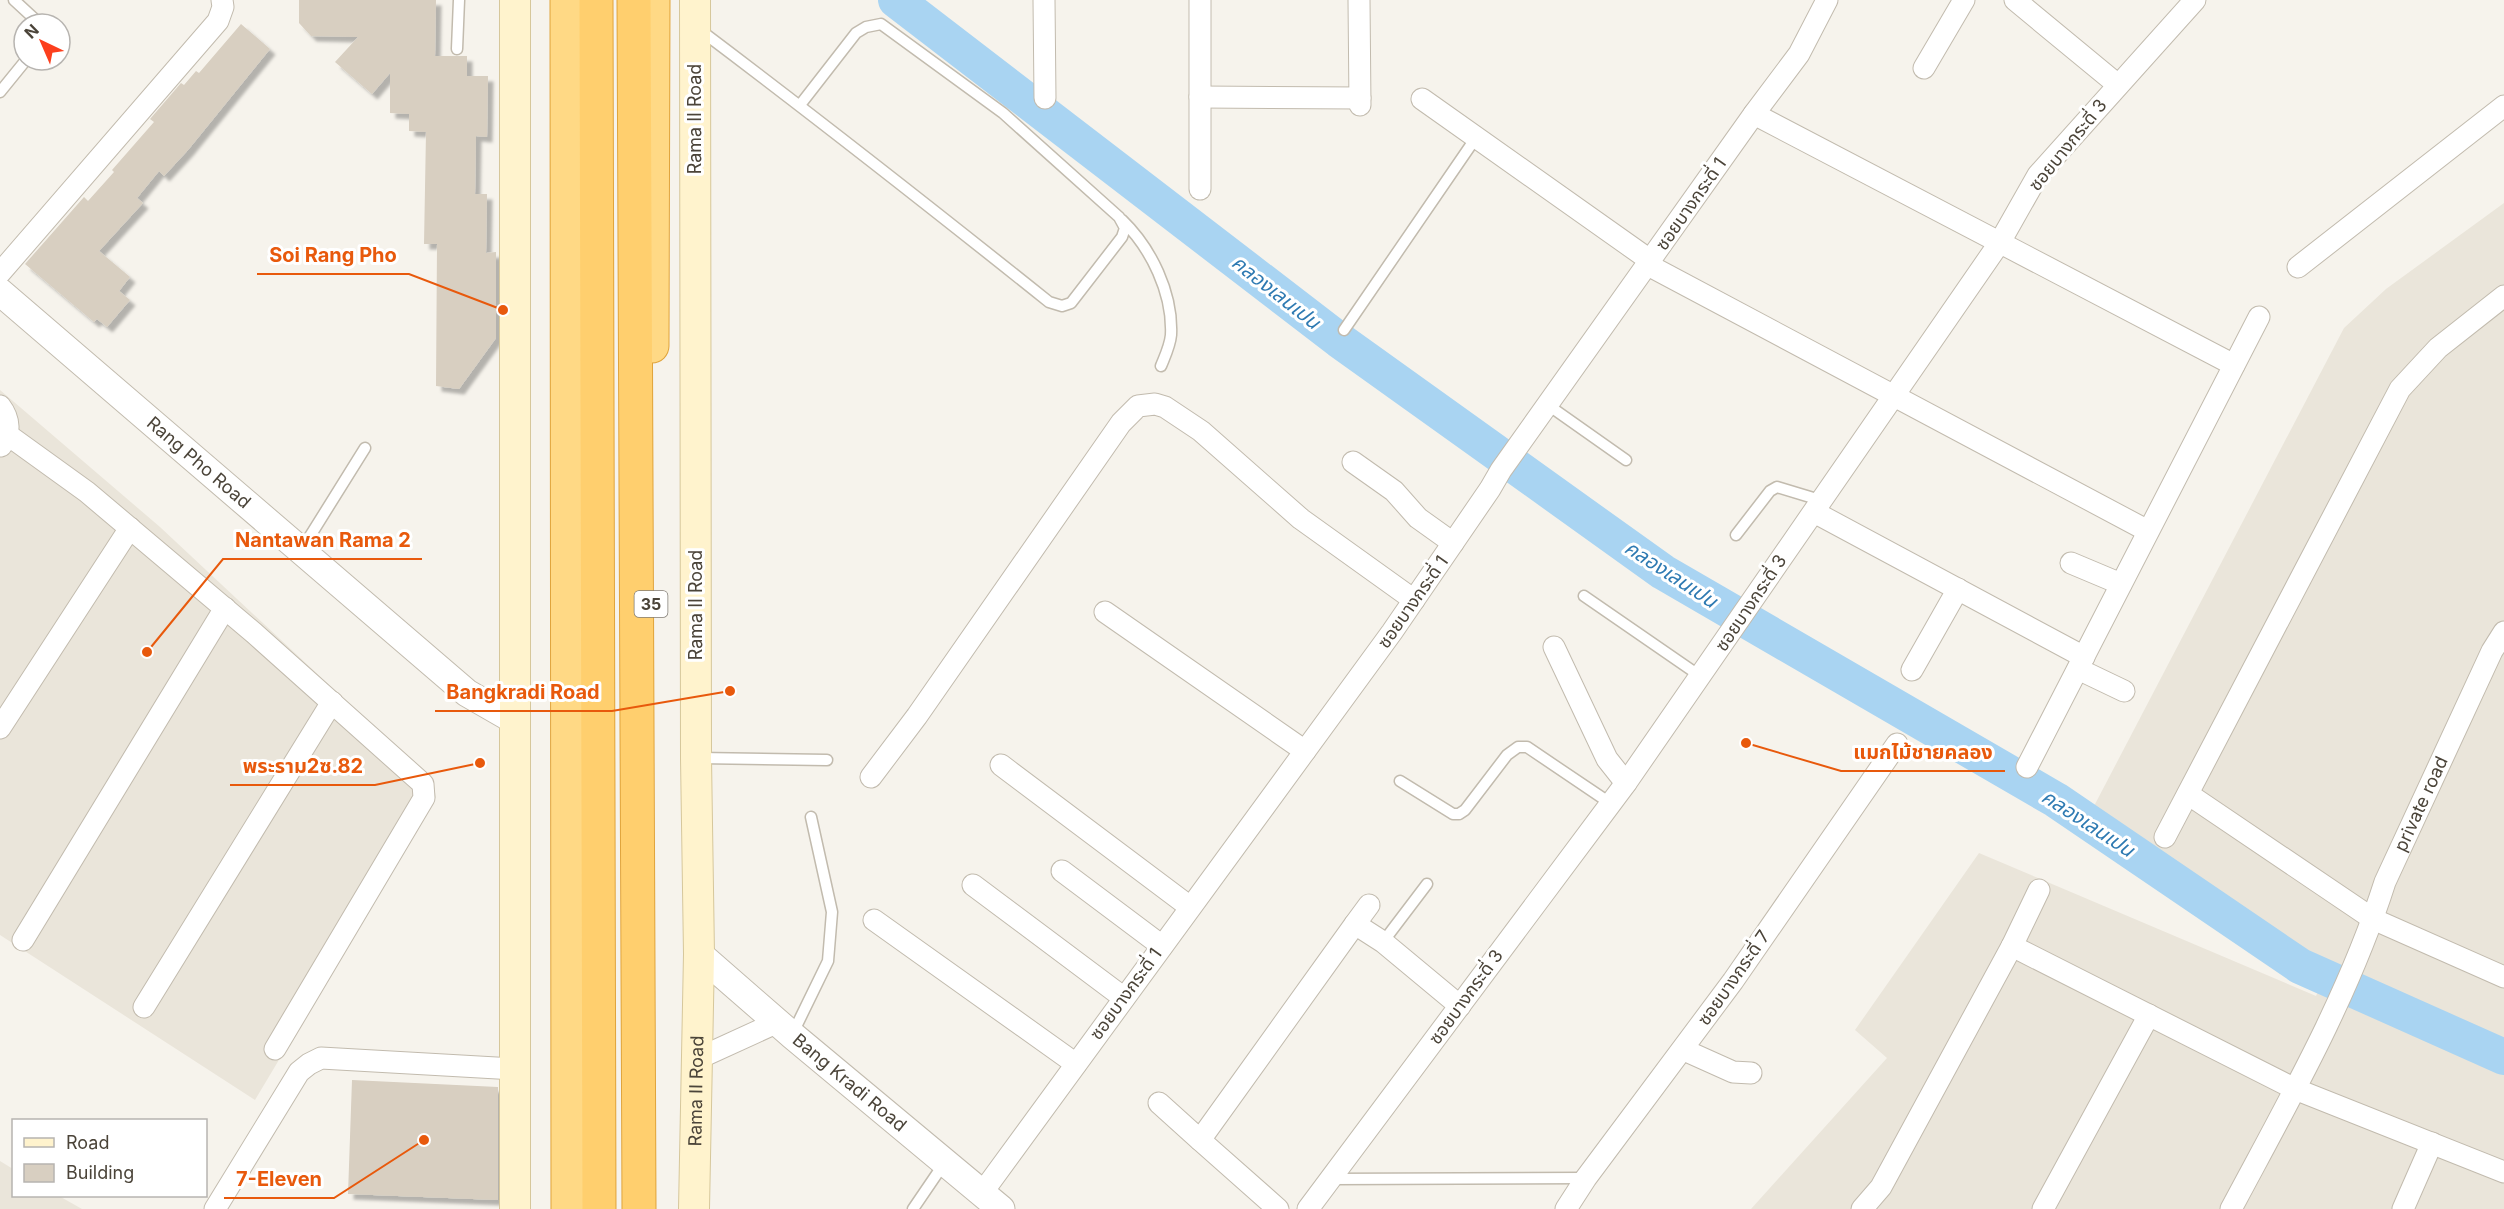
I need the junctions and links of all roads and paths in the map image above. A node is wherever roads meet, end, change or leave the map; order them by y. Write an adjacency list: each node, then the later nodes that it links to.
1 (14, 0): 16 (lane)
2 (222, 0): 35 (street)
3 (459, 0): 18 (lane)
4 (515, 0): 69 (main road)
5 (567, 0): 121 (highway)
6 (596, 0): 122 (highway)
7 (634, 0): 123 (highway)
8 (653, 0): 124 (highway, 35)
9 (1044, 0): 24 (street)
10 (1200, 0): 23 (street)
11 (1359, 0): 23 (street)
12 (1827, 0): 28 (street, ซอยบางกระดี่ 1)
13 (1964, 0): 19 (street)
14 (2015, 0): 21 (street)
15 (2195, 0): 21 (street, ซอยบางกระดี่ 3)
16 (27, 12)
17 (695, 13): 26 (lane); 73 (main road, Rama II Road)
18 (458, 50)
19 (1924, 68)
20 (17, 72): 22 (lane)
21 (2118, 85): 32 (street, ซอยบางกระดี่ 3)
22 (0, 92)
23 (1200, 97): 30 (street)
24 (1045, 98)
25 (1422, 99): 29 (street)
26 (800, 105): 31 (lane); 31 (lane)
27 (2504, 106): 34 (street)
28 (1754, 114): 32 (street); 33 (street, ซอยบางกระดี่ 1)
29 (1475, 139): 33 (street); 39 (lane)
30 (1200, 189)
31 (1119, 216): 41 (lane)
32 (2000, 242): 40 (street); 42 (street, ซอยบางกระดี่ 3)
33 (1649, 263): 42 (street); 43 (street, ซอยบางกระดี่ 1)
34 (2298, 267)
35 (0, 273)
36 (0, 292): 54 (street, Rang Pho Road)
37 (2504, 296): 80 (street)
38 (2259, 317): 40 (street)
39 (1344, 330)
40 (2234, 365): 51 (street)
41 (1161, 366)
42 (1892, 397): 49 (street, ซอยบางกระดี่ 3); 51 (street)
43 (1548, 405): 47 (lane); 53 (street, ซอยบางกระดี่ 1)
44 (0, 406): 45 (street)
45 (4, 441): 50 (street)
46 (365, 448): 54 (lane)
47 (1626, 460)
48 (1353, 462): 53 (street)
49 (1817, 506): 52 (lane); 57 (street); 66 (street, ซอยบางกระดี่ 3)
50 (130, 528): 60 (street); 70 (street)
51 (2148, 531): 56 (street)
52 (1736, 535)
53 (1453, 543): 59 (street, ซอยบางกระดี่ 1)
54 (302, 549): 69 (street, Rang Pho Road)
55 (2071, 563): 56 (street)
56 (2121, 584): 64 (street)
57 (1958, 589): 64 (street); 65 (street)
58 (1584, 596): 66 (lane)
59 (1414, 600): 72 (street, ซอยบางกระดี่ 1); 77 (street)
60 (225, 609): 68 (street); 93 (street)
61 (1105, 612): 72 (street)
62 (2504, 632): 90 (street, private road)
63 (1554, 647): 79 (street)
64 (2081, 663): 67 (street); 76 (street)
65 (1912, 670)
66 (1700, 676): 79 (street, ซอยบางกระดี่ 3)
67 (2124, 690)
68 (332, 702): 101 (street); 104 (street)
69 (514, 720): 108 (main road)
70 (0, 728)
71 (1897, 744): 105 (street, ซอยบางกระดี่ 7)
72 (1305, 751): 89 (street, ซอยบางกระดี่ 1)
73 (696, 758): 74 (lane); 97 (main road, Rama II Road)
74 (827, 760)
75 (1001, 765): 89 (street)
76 (2027, 768)
77 (871, 777)
78 (1400, 781): 81 (lane)
79 (1626, 783): 81 (street, ซอยบางกระดี่ 3)
80 (2187, 794): 83 (street); 90 (street)
81 (1610, 803): 100 (street, ซอยบางกระดี่ 3)
82 (811, 817): 103 (lane)
83 (2165, 837)
84 (1062, 872): 95 (street)
85 (1427, 884): 94 (lane)
86 (973, 885): 99 (street)
87 (2039, 890): 96 (street)
88 (1369, 905): 92 (street)
89 (1190, 907): 95 (street, ซอยบางกระดี่ 1)
90 (2373, 919): 98 (street); 110 (street, private road)
91 (874, 920): 107 (street)
92 (1355, 924): 94 (street); 112 (street)
93 (23, 940)
94 (1383, 942): 100 (street)
95 (1162, 946): 99 (street, ซอยบางกระดี่ 1)
96 (2012, 946): 102 (street); 130 (street)
97 (699, 954): 103 (street, Bang Kradi Road); 106 (main road, Rama II Road)
98 (2504, 977)
99 (1124, 998): 107 (street, ซอยบางกระดี่ 1)
100 (1460, 1006): 117 (street, ซอยบางกระดี่ 3)
101 (144, 1008)
102 (2149, 1015): 110 (street); 131 (street)
103 (785, 1029): 106 (street); 114 (street, Bang Kradi Road)
104 (276, 1049)
105 (1683, 1050): 109 (street); 116 (street, ซอยบางกระดี่ 7)
106 (697, 1059): 125 (main road, Rama II Road)
107 (1076, 1064): 118 (street, ซอยบางกระดี่ 1)
108 (515, 1069): 119 (street); 120 (main road)
109 (1751, 1073)
110 (2295, 1089): 113 (street); 132 (street)
111 (1159, 1103): 112 (street)
112 (1200, 1140): 127 (street)
113 (2432, 1143): 115 (street); 133 (street)
114 (945, 1162): 118 (street, Bang Kradi Road); 126 (lane)
115 (2504, 1172)
116 (1586, 1178): 117 (lane); 129 (street, ซอยบางกระดี่ 7)
117 (1331, 1179): 128 (street, ซอยบางกระดี่ 3)
118 (992, 1201)
119 (215, 1209)
120 (515, 1209)
121 (568, 1209)
122 (599, 1209)
123 (639, 1209)
124 (650, 1209)
125 (694, 1209)
126 (913, 1209)
127 (1278, 1209)
128 (1308, 1209)
129 (1566, 1209)
130 (1862, 1209)
131 (2043, 1209)
132 (2231, 1209)
133 (2403, 1209)

